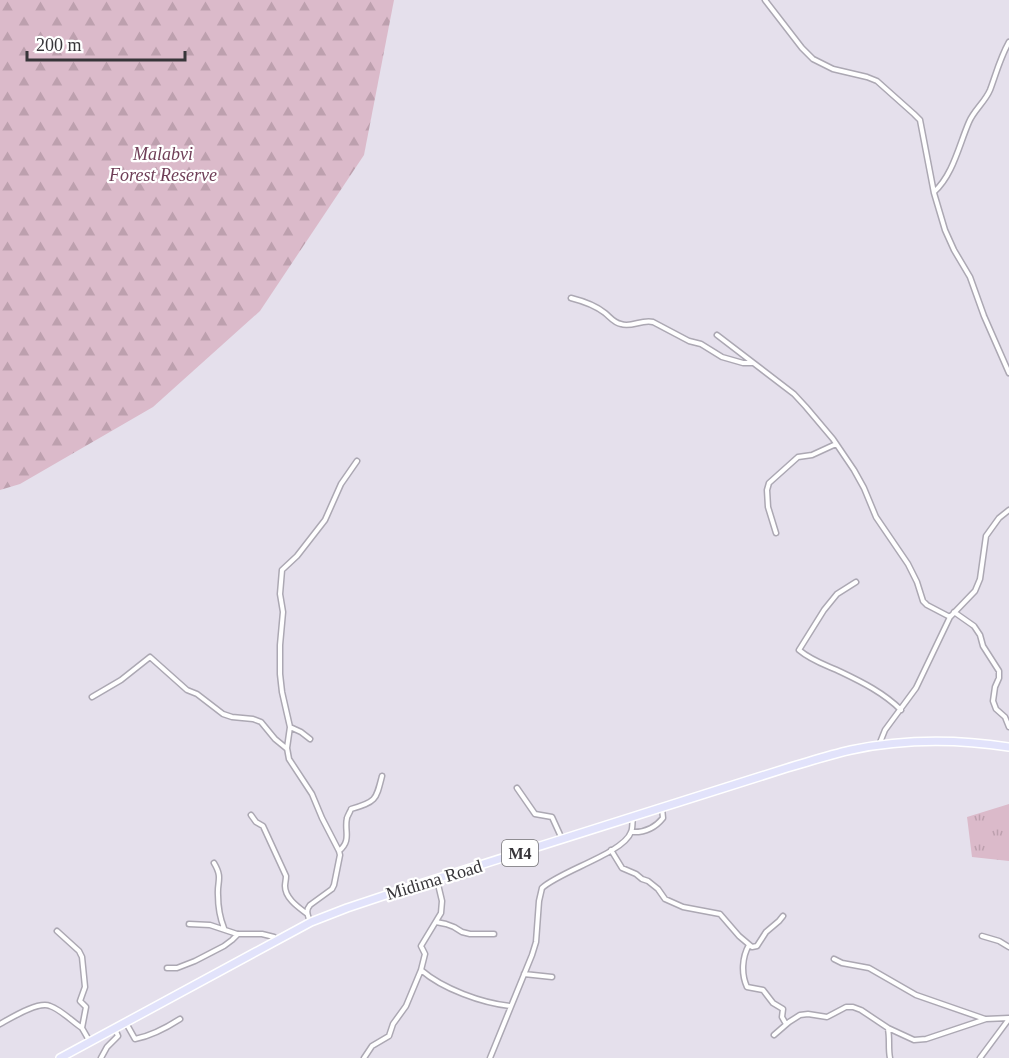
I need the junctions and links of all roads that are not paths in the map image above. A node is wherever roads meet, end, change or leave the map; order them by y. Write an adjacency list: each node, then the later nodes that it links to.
1 (765, 0): 3 (street)
2 (1009, 42): 3 (street)
3 (934, 193): 7 (street)
4 (571, 298): 6 (street)
5 (717, 335): 6 (street)
6 (753, 363): 8 (street)
7 (1009, 373)
8 (836, 444): 11 (street); 14 (street)
9 (357, 461): 17 (street)
10 (1009, 510): 13 (street)
11 (776, 532)
12 (856, 582): 16 (street)
13 (954, 612): 14 (street); 18 (street)
14 (950, 617): 16 (street)
15 (92, 697): 22 (street)
16 (901, 710): 20 (street)
17 (290, 727): 19 (street); 22 (street)
18 (1009, 727)
19 (310, 739)
20 (878, 746): 21 (main road, Midima Road / M4); 25 (main road, Midima Road / M4)
21 (1009, 747)
22 (287, 748): 30 (street)
23 (382, 776): 30 (street)
24 (517, 788): 29 (street)
25 (662, 808): 27 (main road, Midima Road / M4); 28 (street)
26 (251, 815): 34 (street)
27 (633, 817): 28 (street); 29 (main road, Midima Road / M4)
28 (631, 832): 31 (street)
29 (562, 839): 33 (main road, Midima Road / M4)
30 (339, 850): 34 (street)
31 (611, 850): 45 (street); 50 (street)
32 (214, 863): 39 (street)
33 (437, 879): 36 (main road, Midima Road / M4); 37 (street)
34 (307, 914): 36 (street)
35 (783, 916): 45 (street)
36 (311, 922): 44 (main road, Midima Road / M4)
37 (436, 922): 42 (street); 49 (street)
38 (189, 924): 39 (street)
39 (224, 929): 41 (street)
40 (57, 931): 59 (street)
41 (239, 934): 44 (street); 48 (street)
42 (494, 934)
43 (982, 936): 46 (street)
44 (278, 941): 56 (main road, Midima Road / M4)
45 (749, 945): 58 (street)
46 (1009, 947)
47 (834, 959): 55 (street)
48 (167, 968)
49 (421, 970): 52 (street); 66 (street)
50 (524, 974): 51 (street); 52 (street)
51 (552, 977)
52 (510, 1006): 67 (street)
53 (1009, 1018): 55 (street); 69 (street)
54 (180, 1019): 56 (street)
55 (986, 1019): 61 (street)
56 (125, 1022): 60 (main road, Midima Road / M4)
57 (0, 1024): 59 (street)
58 (786, 1024): 61 (street); 62 (street)
59 (82, 1028): 63 (street)
60 (115, 1028): 63 (main road, Midima Road / M4); 65 (street)
61 (888, 1028): 68 (street)
62 (774, 1035)
63 (90, 1042): 64 (main road, Midima Road / M4)
64 (60, 1058)
65 (101, 1058)
66 (364, 1058)
67 (490, 1058)
68 (890, 1058)
69 (980, 1058)

